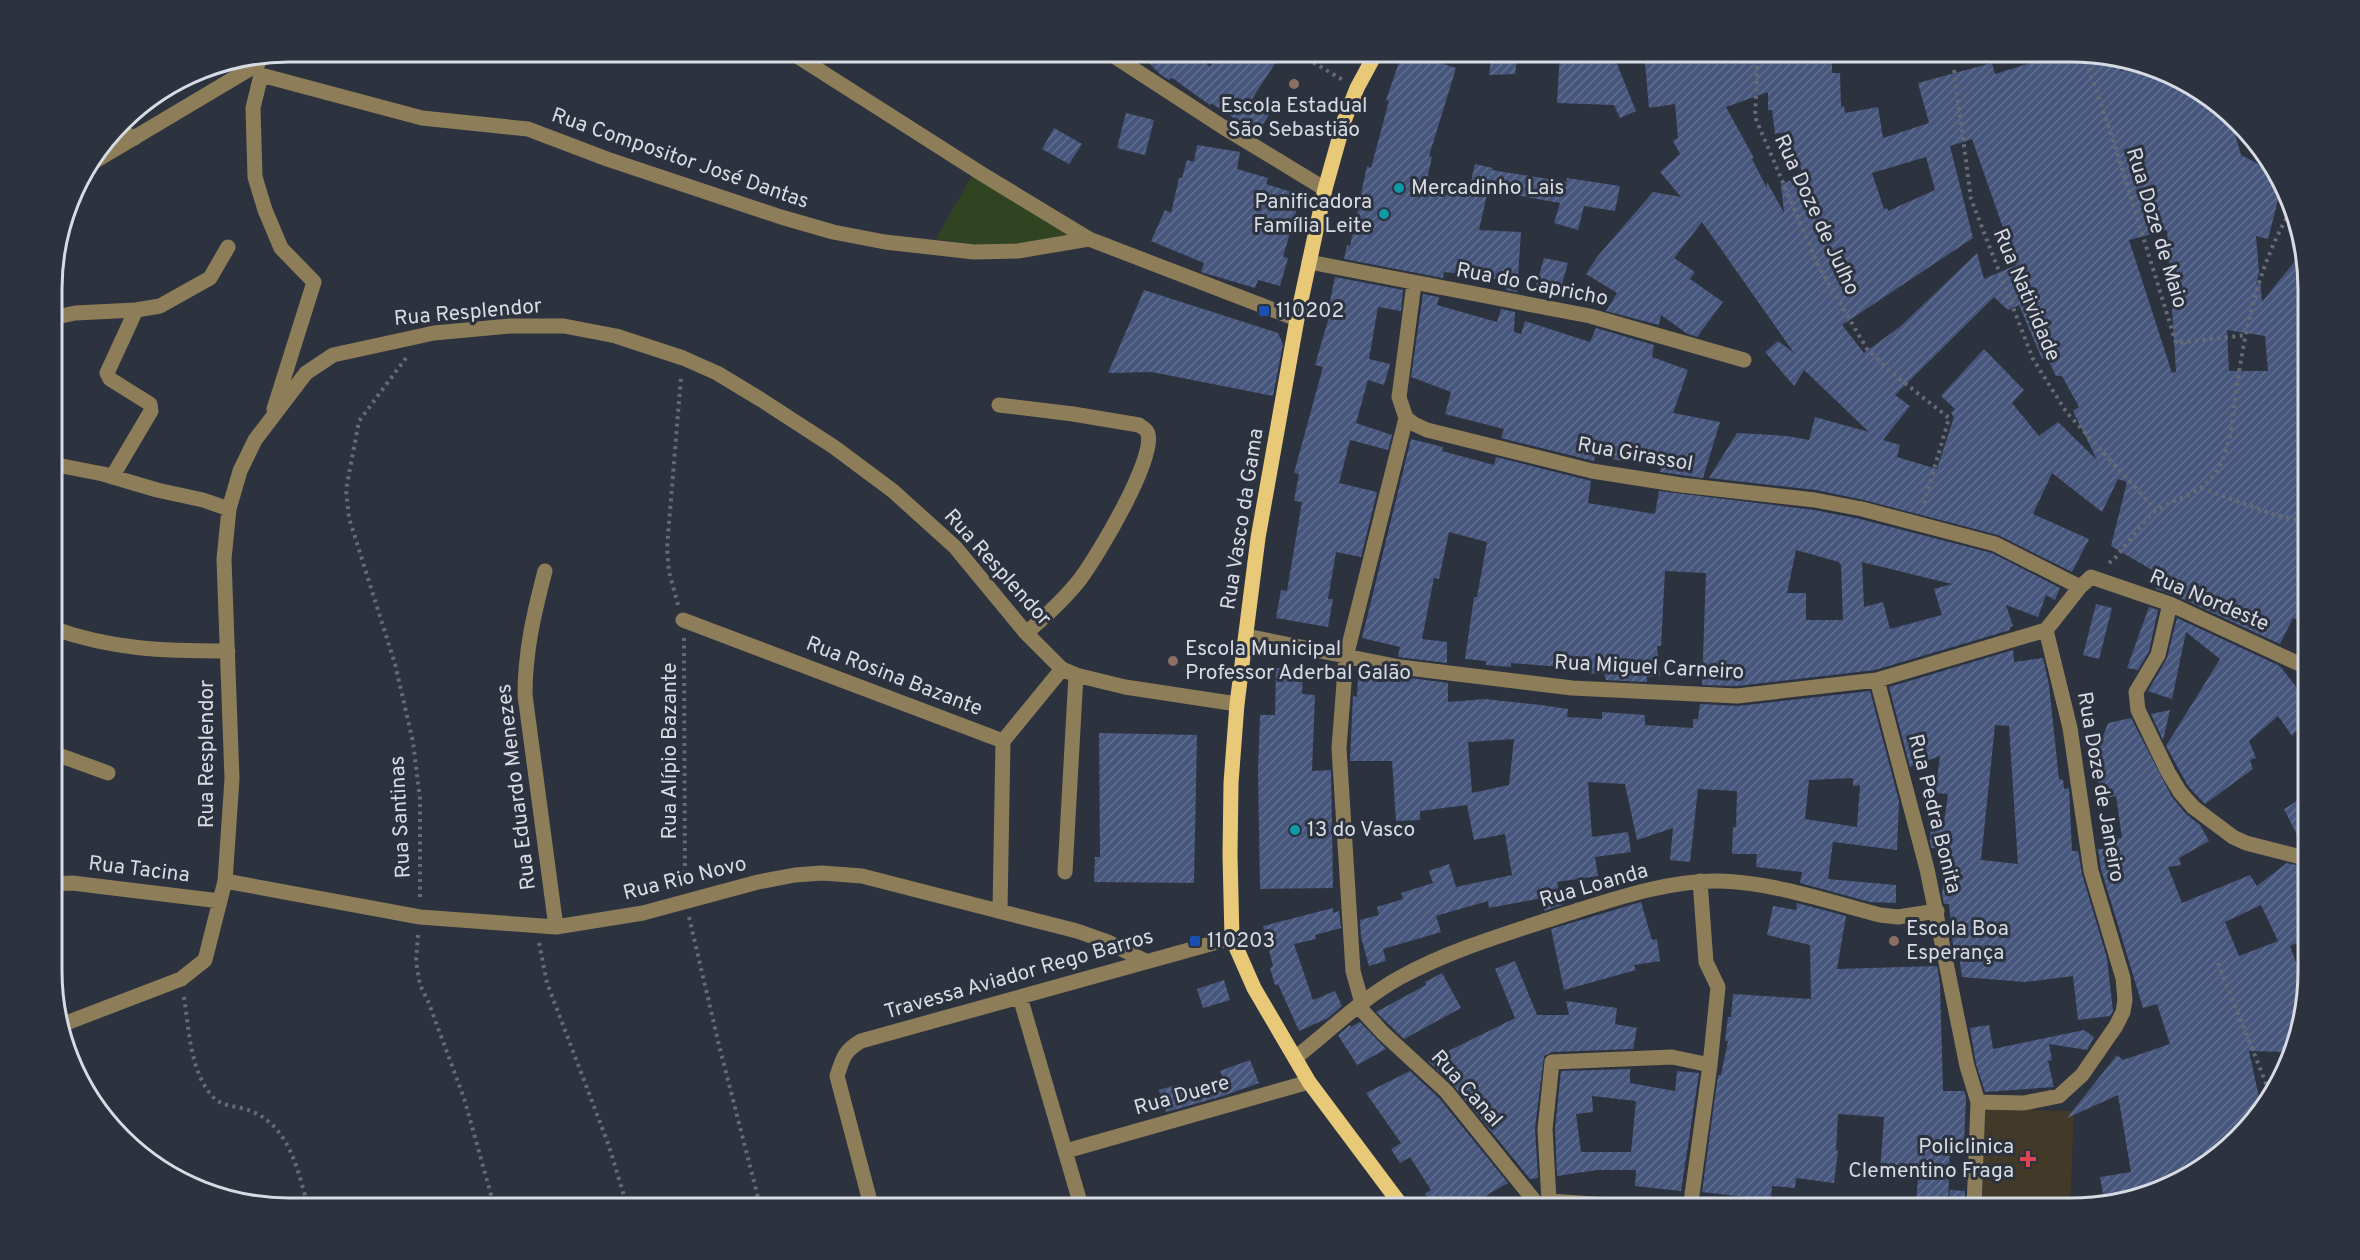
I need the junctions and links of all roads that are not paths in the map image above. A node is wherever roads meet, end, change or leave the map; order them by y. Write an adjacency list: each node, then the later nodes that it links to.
1 (806, 62): 9 (street)
2 (1123, 62): 8 (street)
3 (1371, 62): 8 (main road, Rua Vasco da Gama)
4 (258, 66): 6 (street); 9 (street, Rua Compositor José Dantas); 18 (street)
5 (124, 133): 6 (street)
6 (135, 138): 7 (street)
7 (105, 156)
8 (1325, 189): 11 (main road, Rua Vasco da Gama)
9 (1089, 238): 15 (street)
10 (228, 247): 13 (street)
11 (1309, 262): 12 (street, Rua do Capricho); 15 (main road, Rua Vasco da Gama)
12 (1414, 284): 16 (street, Rua do Capricho); 19 (street)
13 (136, 310): 14 (street); 21 (street)
14 (62, 316)
15 (1297, 319): 30 (main road, Rua Vasco da Gama)
16 (1744, 360)
17 (999, 405): 29 (street)
18 (272, 418): 22 (street, Rua Resplendor); 29 (street, Rua Resplendor)
19 (1406, 418): 24 (street, Rua Girassol); 32 (street)
20 (62, 466): 21 (street)
21 (112, 477): 22 (street)
22 (229, 509): 31 (street, Rua Resplendor)
23 (544, 571): 48 (street, Rua Eduardo Menezes)
24 (2086, 582): 25 (street, Rua Nordeste); 27 (street)
25 (2170, 604): 33 (street, Rua Nordeste); 40 (street)
26 (683, 620): 37 (street, Rua Rosina Bazante)
27 (2046, 630): 35 (street, Rua Miguel Carneiro); 57 (street, Rua Doze de Janeiro)
28 (62, 631): 31 (street)
29 (1026, 633): 34 (street, Rua Resplendor)
30 (1246, 636): 32 (street, Rua Miguel Carneiro); 36 (main road, Rua Vasco da Gama)
31 (228, 651): 42 (street, Rua Resplendor)
32 (1346, 657): 35 (street, Rua Miguel Carneiro); 52 (street)
33 (2298, 663)
34 (1069, 672): 36 (street); 37 (street); 41 (street)
35 (1877, 680): 47 (street, Rua Pedra Bonita)
36 (1237, 704): 49 (main road, Rua Vasco da Gama)
37 (1003, 741): 46 (street)
38 (62, 757): 39 (street)
39 (108, 773)
40 (2298, 856)
41 (1065, 872)
42 (225, 881): 45 (street, Rua Resplendor); 48 (street, Rua Rio Novo)
43 (1700, 882): 47 (street, Rua Loanda); 52 (street, Rua Loanda); 55 (street)
44 (62, 884): 45 (street, Rua Tacina)
45 (220, 901): 53 (street, Rua Resplendor)
46 (1000, 911): 48 (street, Rua Rio Novo); 50 (street, Rua Rio Novo)
47 (1937, 911): 57 (street, Rua Pedra Bonita)
48 (556, 927)
49 (1232, 938): 50 (street, Travessa Aviador Rego Barros); 54 (main road, Rua Vasco da Gama)
50 (1145, 961): 51 (street, Travessa Aviador Rego Barros)
51 (1020, 997): 58 (street); 59 (street, Travessa Aviador Rego Barros)
52 (1361, 1005): 54 (street, Rua Loanda); 62 (street, Rua Canal)
53 (68, 1023)
54 (1294, 1058): 56 (main road, Rua Vasco da Gama)
55 (1710, 1065): 63 (street); 64 (street)
56 (1310, 1082): 58 (street, Rua Duere); 61 (main road, Rua Vasco da Gama)
57 (1978, 1102): 65 (street, Rua Pedra Bonita)
58 (1066, 1151): 60 (street)
59 (869, 1198)
60 (1079, 1198)
61 (1396, 1198)
62 (1539, 1198)
63 (1545, 1198)
64 (1692, 1198)
65 (1974, 1198)

